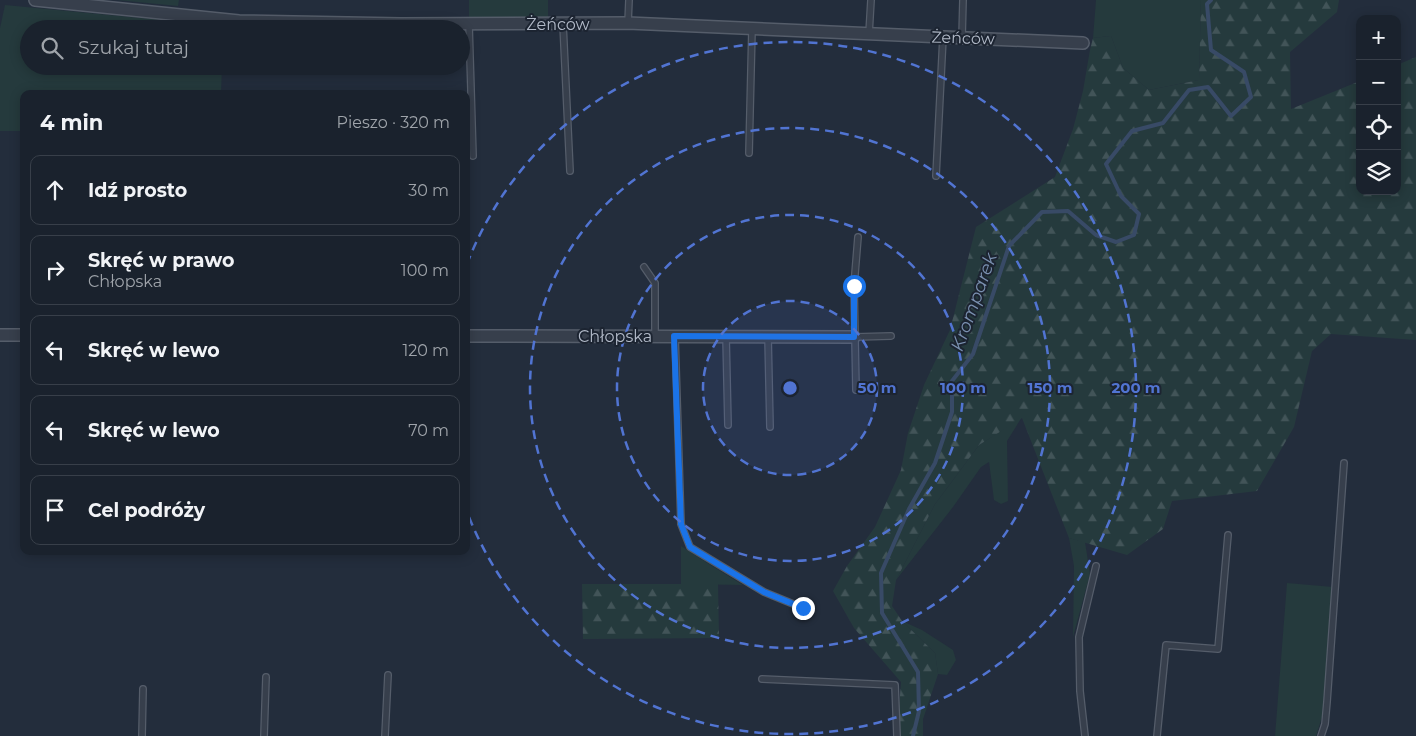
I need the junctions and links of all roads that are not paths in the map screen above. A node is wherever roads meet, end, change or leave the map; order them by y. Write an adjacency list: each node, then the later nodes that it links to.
1 (35, 0): 5 (street, Żeńców)
2 (629, 0): 8 (lane)
3 (870, 0): 10 (lane)
4 (963, 0): 12 (lane)
5 (229, 20)
6 (470, 24): 7 (street, Żeńców)
7 (563, 24): 8 (street, Żeńców); 17 (lane)
8 (628, 24): 9 (street, Żeńców)
9 (752, 28): 10 (street, Żeńców); 15 (lane)
10 (869, 34): 11 (street, Żeńców)
11 (943, 37): 12 (street, Żeńców); 18 (lane)
12 (962, 38): 13 (street, Żeńców)
13 (1083, 43)
14 (470, 75): 16 (lane)
15 (749, 153)
16 (473, 156)
17 (570, 171)
18 (936, 176)
19 (858, 237): 29 (lane)
20 (644, 267): 24 (lane)
21 (0, 334): 22 (street)
22 (20, 335)
23 (470, 336): 24 (street, Chłopska)
24 (655, 336): 25 (street, Chłopska)
25 (674, 336): 26 (street, Chłopska); 36 (lane)
26 (726, 336): 27 (street, Chłopska); 31 (lane)
27 (768, 336): 29 (street, Chłopska); 32 (lane)
28 (891, 336): 29 (lane)
29 (854, 337): 30 (lane)
30 (856, 390)
31 (728, 425)
32 (770, 428)
33 (1344, 463): 47 (lane)
34 (1228, 535): 46 (lane)
35 (1096, 566): 45 (lane)
36 (803, 608)
37 (388, 675): 43 (lane)
38 (266, 677): 42 (lane)
39 (762, 679): 44 (lane)
40 (143, 689): 41 (lane)
41 (142, 736)
42 (264, 736)
43 (385, 736)
44 (896, 736)
45 (1085, 736)
46 (1157, 736)
47 (1321, 736)

